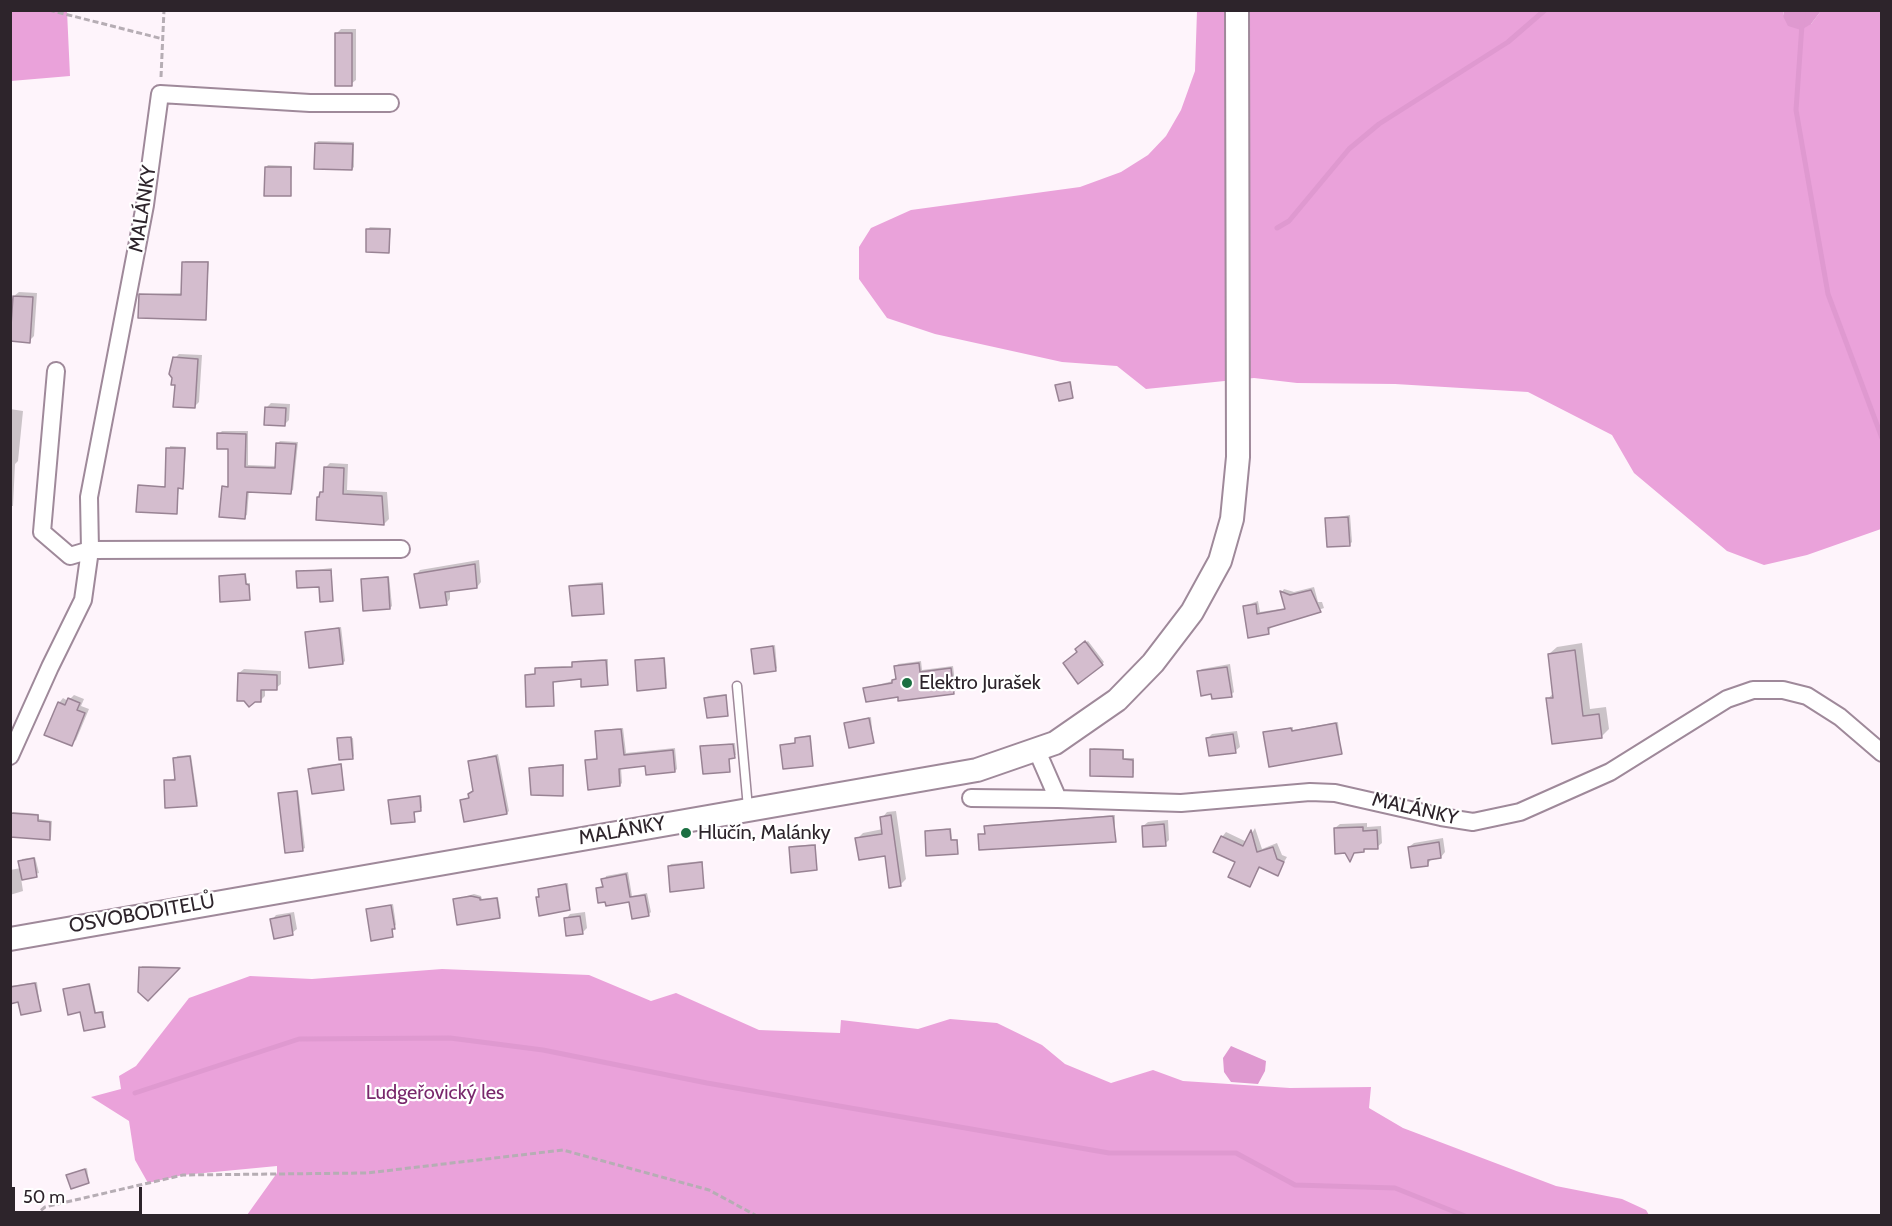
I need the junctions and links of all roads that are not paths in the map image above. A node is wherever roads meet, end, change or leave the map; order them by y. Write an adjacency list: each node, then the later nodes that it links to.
1 (1237, 10): 7 (street, MALÁNKY)
2 (390, 104): 5 (street, MALÁNKY)
3 (56, 371): 5 (street)
4 (401, 549): 5 (street)
5 (90, 550): 9 (street, MALÁNKY)
6 (737, 686): 12 (lane)
7 (1037, 751): 11 (street); 12 (street, MALÁNKY)
8 (1881, 753): 11 (street, MALÁNKY)
9 (10, 756)
10 (971, 798): 11 (street, MALÁNKY)
11 (1058, 799)
12 (748, 809): 13 (street, MALÁNKY)
13 (275, 891): 14 (street, OSVOBODITELŮ)
14 (10, 939)

